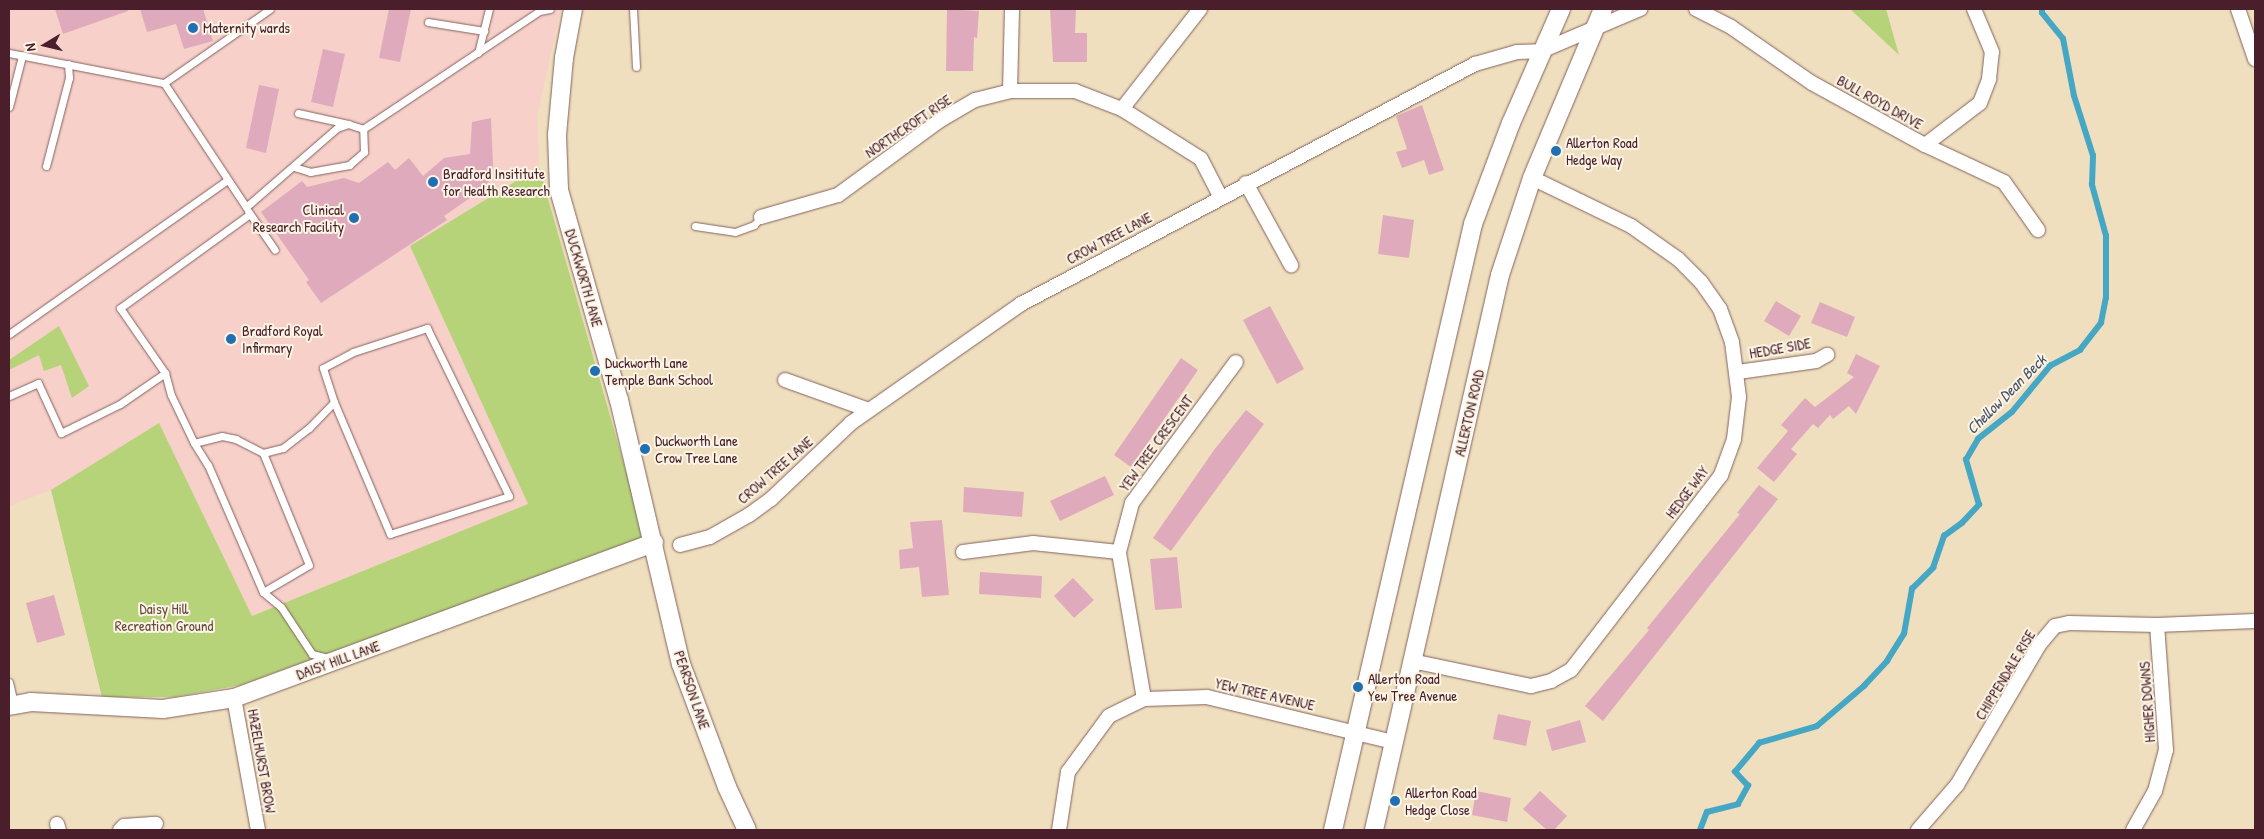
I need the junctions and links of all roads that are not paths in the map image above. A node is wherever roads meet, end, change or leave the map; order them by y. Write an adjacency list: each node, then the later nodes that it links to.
1 (270, 9): 24 (lane)
2 (489, 9): 16 (lane)
3 (550, 9): 19 (lane)
4 (574, 9): 56 (street, DUCKWORTH LANE)
5 (633, 9): 23 (lane)
6 (1012, 9): 25 (street)
7 (1200, 9): 27 (street)
8 (1560, 9): 17 (street)
9 (1603, 9): 15 (street, ALLERTON ROAD)
10 (1640, 9): 15 (street)
11 (1696, 9): 31 (street, BULL ROYD DRIVE)
12 (1974, 9): 31 (street)
13 (2238, 9): 21 (street)
14 (428, 22): 16 (lane)
15 (1595, 28): 17 (street, CROW TREE LANE); 34 (street, ALLERTON ROAD)
16 (484, 31): 19 (lane)
17 (1540, 51): 36 (street, CROW TREE LANE); 69 (street)
18 (9, 53): 20 (lane)
19 (478, 54): 30 (lane)
20 (22, 56): 22 (lane); 26 (lane)
21 (2255, 59)
22 (68, 64): 24 (lane); 32 (lane)
23 (636, 67)
24 (164, 83): 35 (lane)
25 (1010, 91): 27 (street, NORTHCROFT RISE); 40 (street, NORTHCROFT RISE)
26 (9, 107)
27 (1122, 109): 37 (street, NORTHCROFT RISE)
28 (298, 113): 29 (lane)
29 (348, 124): 30 (lane); 33 (lane)
30 (363, 129): 33 (lane)
31 (1925, 145): 42 (street, BULL ROYD DRIVE)
32 (46, 166)
33 (294, 167): 38 (lane)
34 (1532, 178): 48 (street, HEDGE WAY); 64 (street, ALLERTON ROAD)
35 (227, 180): 38 (lane); 45 (lane)
36 (1246, 183): 37 (street, CROW TREE LANE); 44 (street)
37 (1220, 196): 53 (street, CROW TREE LANE)
38 (246, 207): 39 (lane)
39 (250, 214): 43 (lane); 49 (lane)
40 (761, 217): 41 (lane)
41 (696, 226)
42 (2038, 230)
43 (275, 250)
44 (1291, 265)
45 (9, 334)
46 (1827, 355): 48 (street, HEDGE SIDE)
47 (1236, 362): 59 (street, YEW TREE CRESCENT)
48 (1738, 372): 64 (street, HEDGE WAY)
49 (165, 373): 51 (lane); 54 (lane)
50 (785, 380): 53 (street)
51 (9, 396)
52 (334, 402): 52 (lane); 55 (lane)
53 (869, 410): 57 (street, CROW TREE LANE)
54 (194, 442): 55 (lane); 60 (lane)
55 (263, 453): 60 (lane)
56 (654, 543): 63 (street, DAISY HILL LANE); 75 (street, PEARSON LANE)
57 (680, 545)
58 (963, 552): 59 (street)
59 (1119, 552): 67 (street, YEW TREE CRESCENT)
60 (263, 592): 63 (lane)
61 (2255, 621): 62 (street, CHIPPENDALE RISE)
62 (2157, 625): 78 (street, CHIPPENDALE RISE); 79 (street, HIGHER DOWNS)
63 (336, 660): 66 (street, DAISY HILL LANE)
64 (1412, 661): 70 (street, ALLERTON ROAD)
65 (9, 682): 68 (lane)
66 (234, 698): 68 (street, DAISY HILL LANE); 74 (street, HAZELHURST BROW)
67 (1144, 699): 69 (street, YEW TREE AVENUE); 76 (street, YEW TREE AVENUE)
68 (11, 705)
69 (1355, 733): 70 (street, YEW TREE AVENUE); 77 (street)
70 (1393, 742): 72 (street, ALLERTON ROAD)
71 (156, 824): 73 (street)
72 (1378, 829)
73 (120, 830)
74 (258, 830)
75 (747, 830)
76 (1059, 830)
77 (1333, 830)
78 (1918, 830)
79 (2133, 830)

